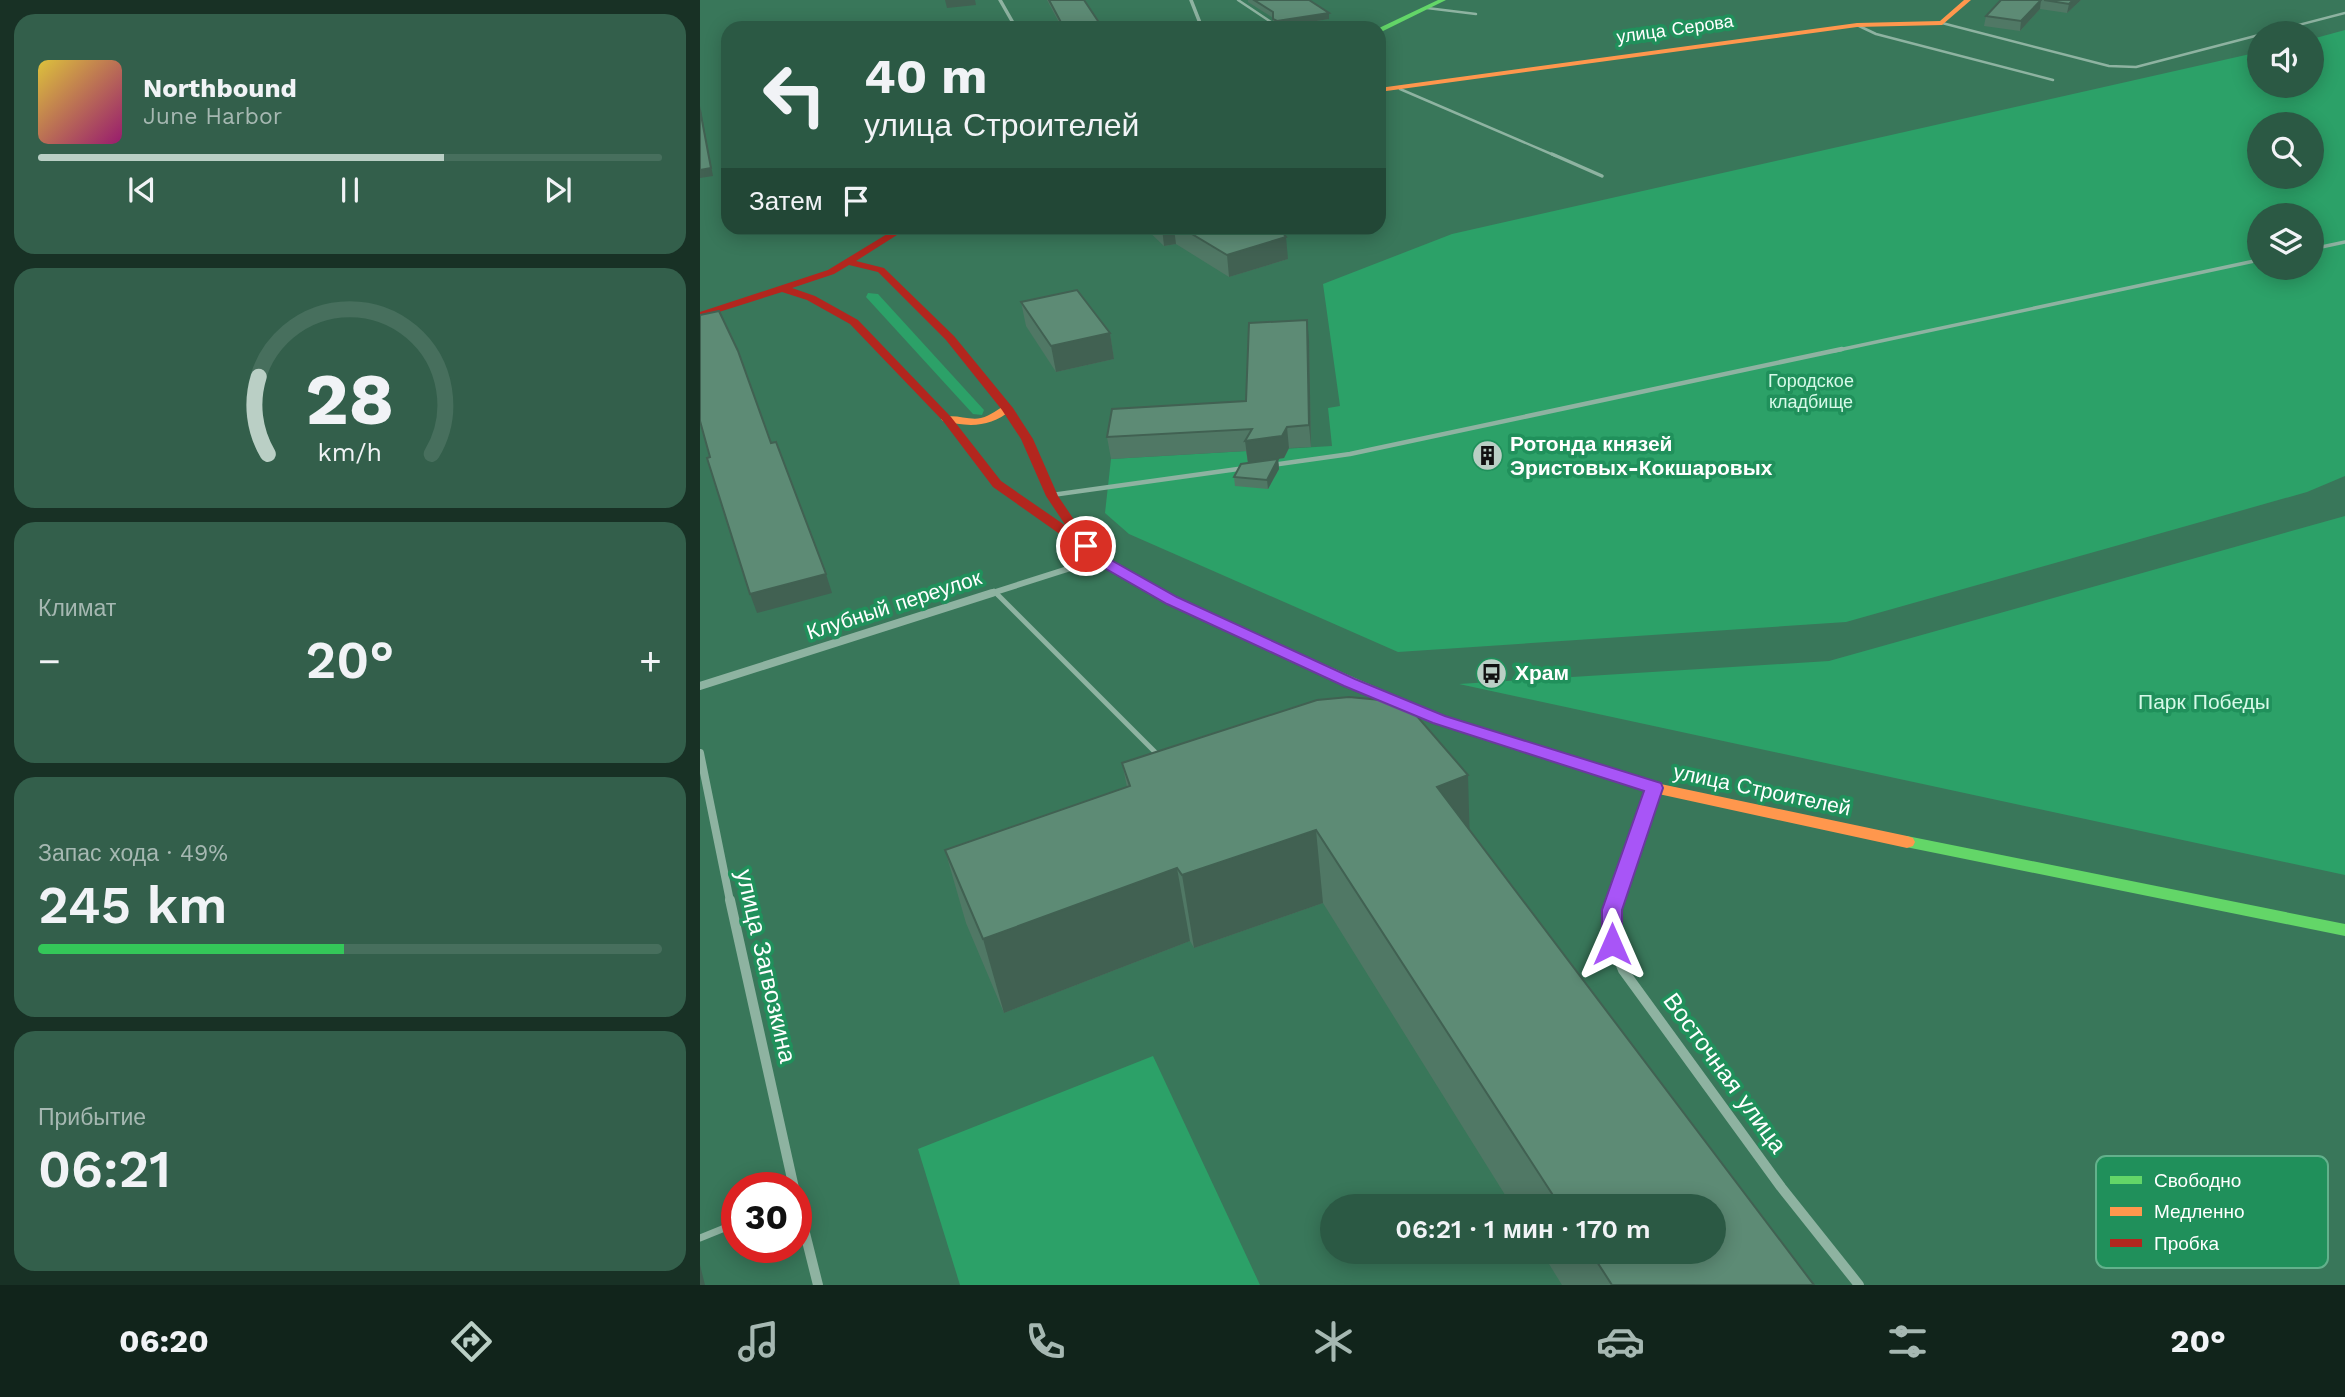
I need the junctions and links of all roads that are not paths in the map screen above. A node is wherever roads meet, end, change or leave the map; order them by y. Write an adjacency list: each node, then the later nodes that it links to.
1 (1000, 0): 9 (street)
2 (1191, 0): 10 (street)
3 (1238, 0): 11 (lane)
4 (1443, 0): 6 (main road)
5 (1968, 0): 13 (main road)
6 (1427, 8): 8 (lane); 15 (main road)
7 (2345, 13): 12 (lane)
8 (1476, 14)
9 (1012, 21)
10 (1199, 21)
11 (1270, 21)
12 (2314, 21)
13 (1942, 23): 14 (main road, улица Серова); 16 (lane)
14 (1857, 25): 17 (lane); 18 (main road, улица Серова)
15 (1386, 28)
16 (2247, 38)
17 (2053, 80)
18 (1400, 89): 19 (main road, улица Серова); 20 (lane)
19 (1386, 90)
20 (1602, 176)
21 (892, 235): 24 (main road)
22 (2345, 242): 23 (lane)
23 (2324, 246)
24 (849, 262): 26 (main road); 28 (main road)
25 (2247, 263): 30 (lane)
26 (784, 289): 27 (main road); 29 (main road)
27 (700, 315)
28 (1007, 408): 29 (main road); 30 (main road)
29 (947, 419): 31 (main road)
30 (1052, 495): 31 (main road)
31 (1086, 546): 32 (main road, улица Строителей)
32 (1099, 559): 33 (street, Клубный переулок); 37 (main road, улица Строителей)
33 (994, 591): 34 (street, Клубный переулок); 36 (lane)
34 (700, 686)
35 (700, 753): 38 (street, улица Загвозкина)
36 (1163, 761)
37 (1654, 788): 39 (main road, улица Строителей); 45 (street, Восточная улица)
38 (703, 799): 40 (street, улица Загвозкина)
39 (2345, 930)
40 (790, 1172)
41 (721, 1229): 42 (lane)
42 (700, 1237)
43 (812, 1261): 44 (street)
44 (818, 1285)
45 (1859, 1285)

